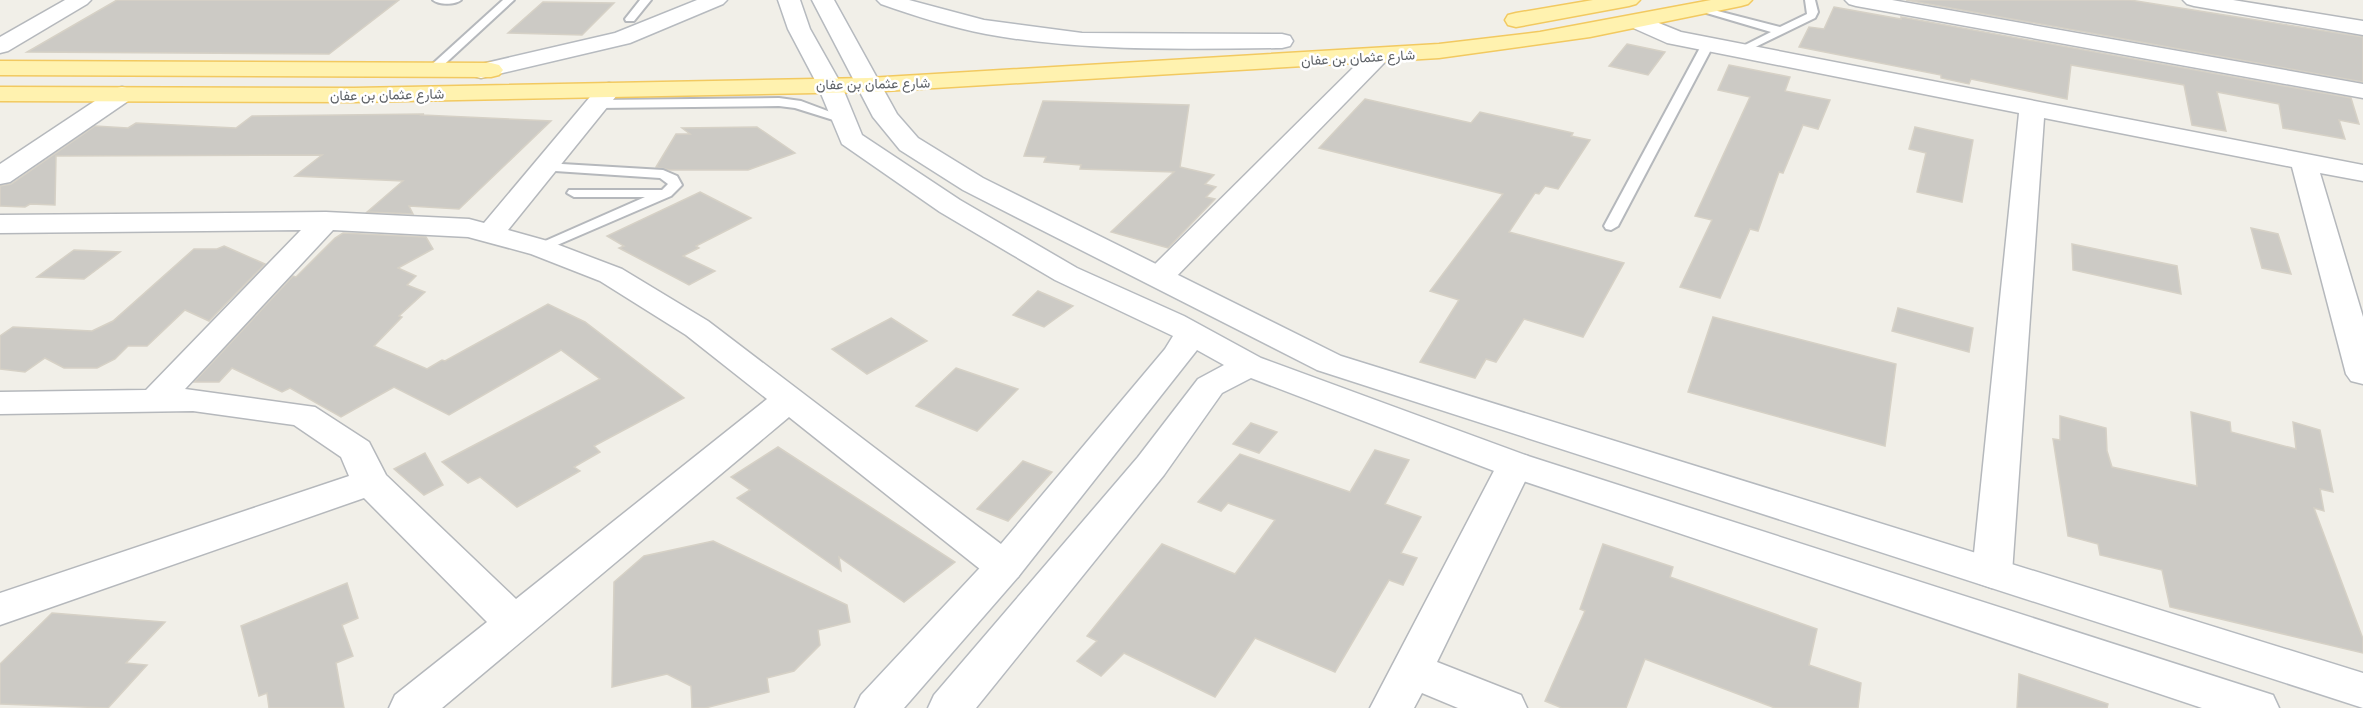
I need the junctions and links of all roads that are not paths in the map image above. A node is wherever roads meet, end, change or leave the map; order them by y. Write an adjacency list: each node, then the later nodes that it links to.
1 (80, 0): 23 (street)
2 (438, 0): 3 (lane)
3 (456, 0)
4 (509, 0): 27 (lane)
5 (646, 0): 18 (lane)
6 (716, 0): 28 (street)
7 (789, 0): 29 (street)
8 (824, 0): 30 (street)
9 (888, 0): 21 (street)
10 (1741, 0): 15 (main road, شارع عثمان بن عفان)
11 (1809, 0): 20 (lane)
12 (1856, 0): 31 (street)
13 (2194, 0): 14 (street)
14 (2229, 2): 19 (street)
15 (1698, 9): 16 (main road, شارع عثمان بن عفان); 20 (lane)
16 (1634, 11): 17 (main road, شارع عثمان بن عفان); 22 (street); 25 (main road, شارع عثمان بن عفان)
17 (1548, 15): 21 (main road, شارع عثمان بن عفان); 25 (main road)
18 (630, 19)
19 (2363, 27)
20 (1781, 31): 24 (lane)
21 (1282, 41): 30 (main road, شارع عثمان بن عفان)
22 (1708, 44): 24 (street); 45 (lane)
23 (0, 46)
24 (1741, 51): 35 (street)
25 (1368, 57): 30 (main road, شارع عثمان بن عفان); 48 (street)
26 (0, 68): 27 (main road, شارع عثمان بن عفان)
27 (432, 70): 28 (main road, شارع عثمان بن عفان)
28 (481, 70): 29 (main road, شارع عثمان بن عفان)
29 (824, 75): 30 (main road, شارع عثمان بن عفان); 34 (main road, شارع عثمان بن عفان); 36 (street)
30 (864, 76): 48 (street)
31 (2363, 91)
32 (0, 94): 33 (main road, شارع عثمان بن عفان)
33 (122, 94): 34 (main road, شارع عثمان بن عفان); 40 (street)
34 (603, 97): 36 (lane); 38 (street)
35 (2032, 109): 37 (street); 58 (street)
36 (843, 118): 49 (street)
37 (2304, 162): 39 (street); 51 (street)
38 (545, 167): 42 (lane); 46 (street)
39 (2363, 173)
40 (0, 176)
41 (574, 192): 42 (lane)
42 (666, 193): 47 (lane)
43 (326, 221): 44 (street); 46 (street); 53 (street)
44 (0, 224)
45 (1611, 226)
46 (490, 234): 47 (street)
47 (541, 248): 52 (street)
48 (1159, 277): 58 (street)
49 (1191, 332): 50 (street); 57 (street)
50 (1249, 365): 55 (street); 65 (street)
51 (2363, 374)
52 (789, 399): 57 (street); 60 (street)
53 (156, 400): 54 (street); 56 (street)
54 (0, 403)
55 (1515, 465): 61 (street); 68 (street)
56 (370, 482): 59 (street); 60 (street)
57 (1004, 567): 64 (street)
58 (1992, 573): 62 (street)
59 (0, 609)
60 (515, 622): 63 (street)
61 (1411, 670): 66 (street); 67 (street)
62 (2363, 691)
63 (411, 708)
64 (877, 708)
65 (950, 708)
66 (1392, 708)
67 (1505, 708)
68 (2257, 708)

